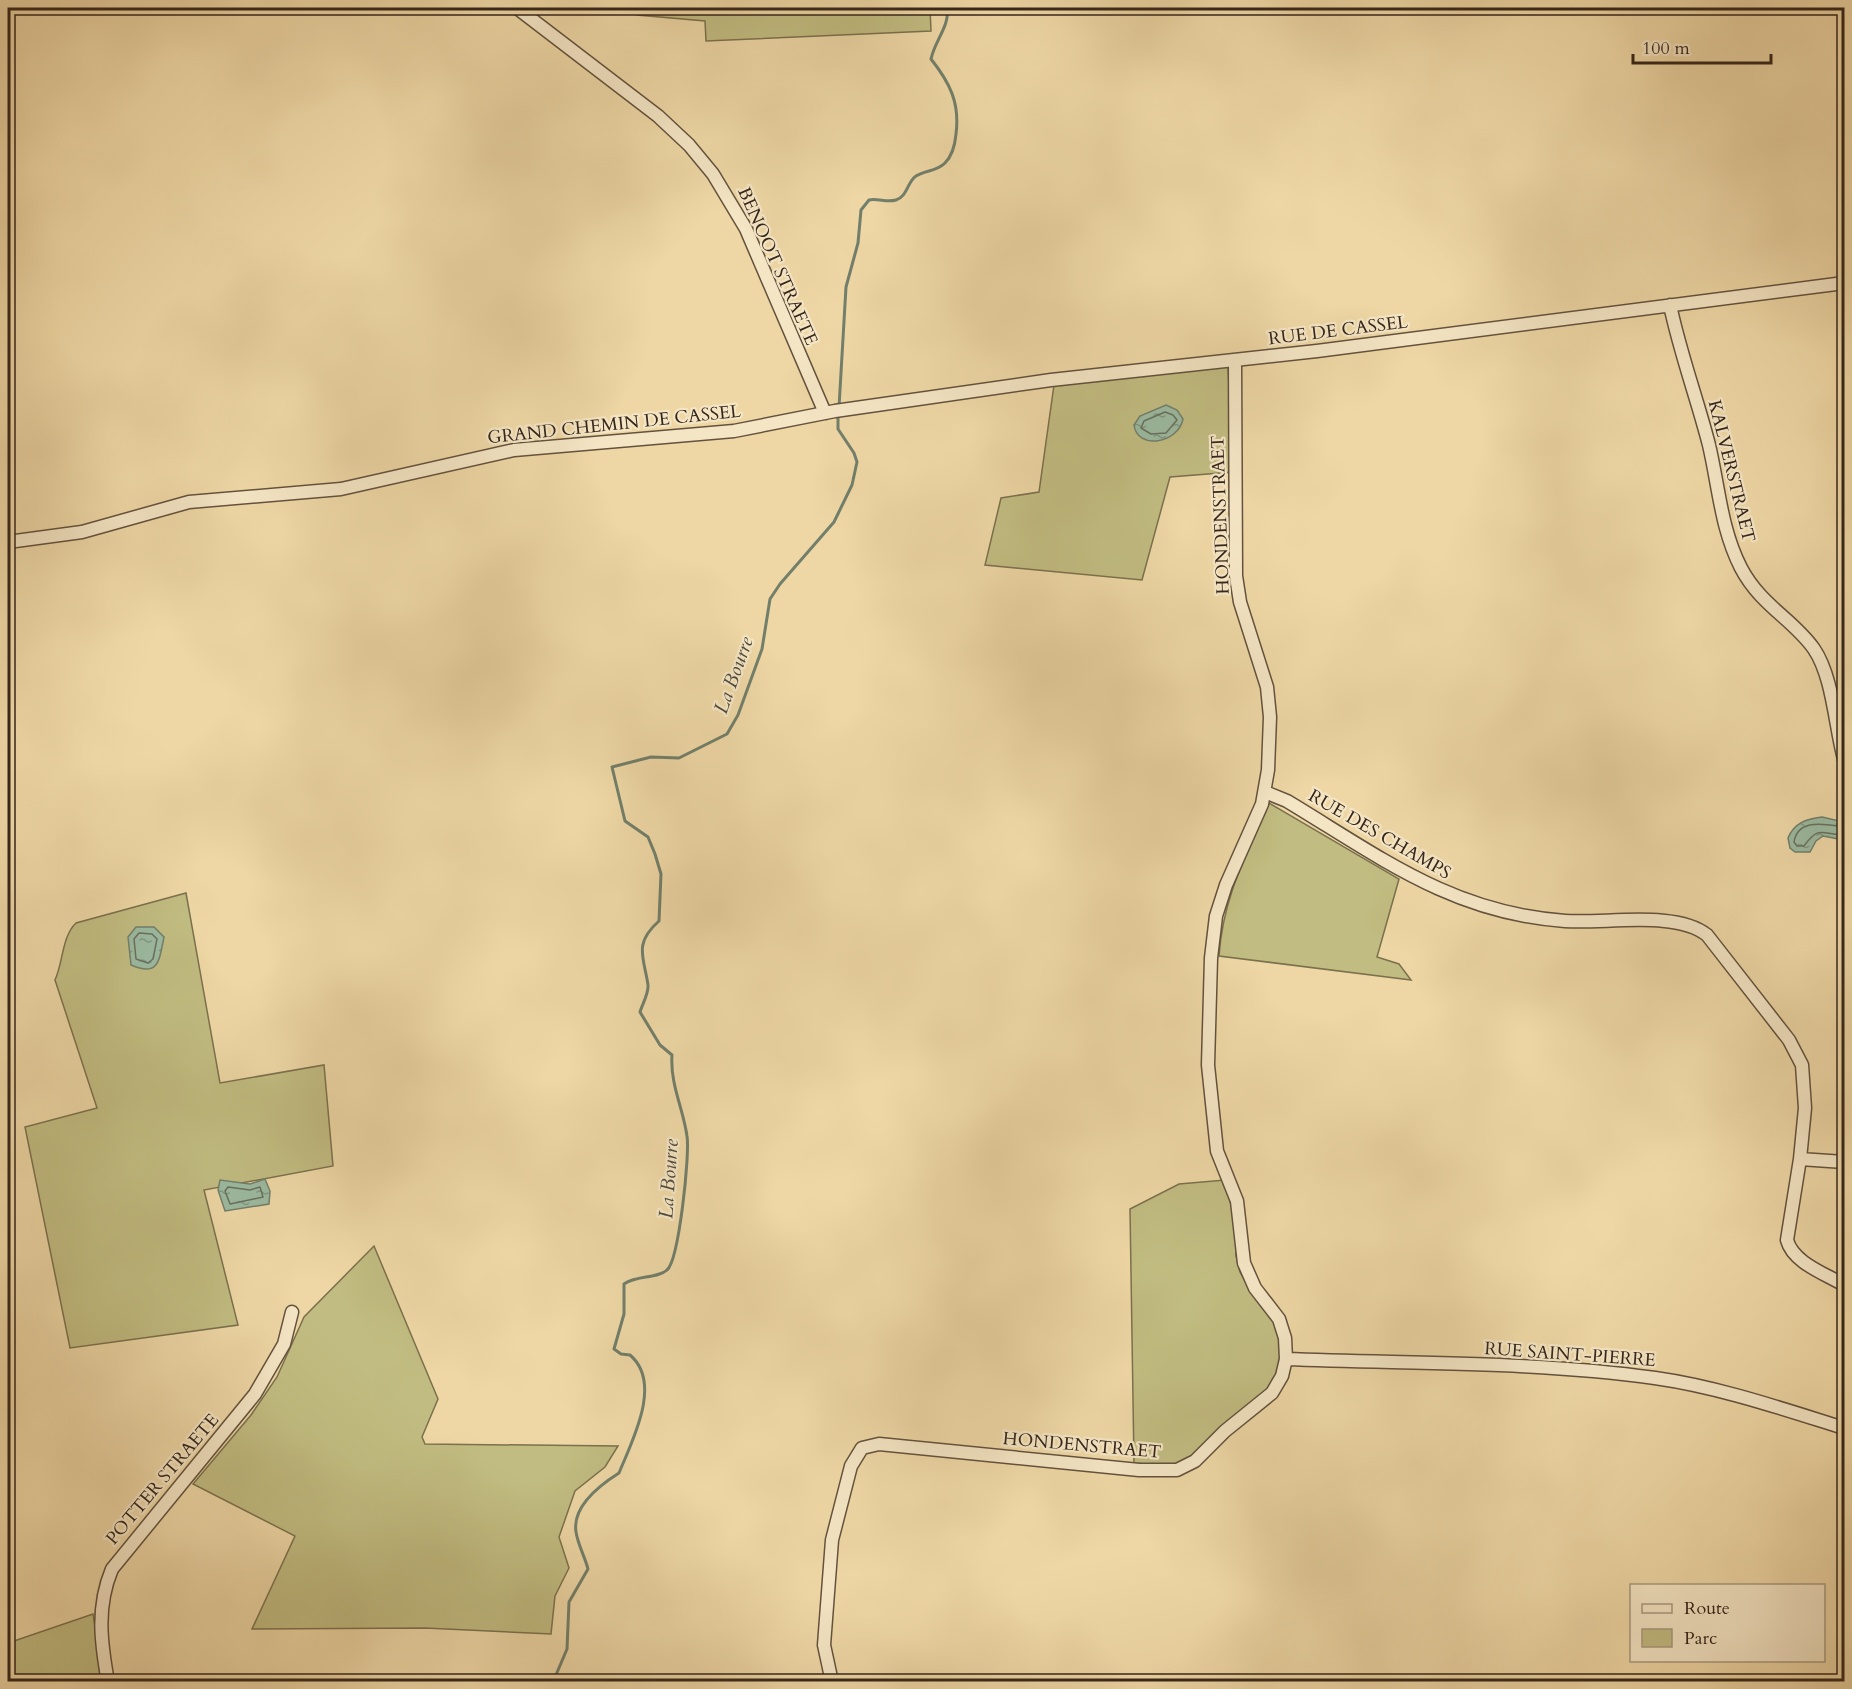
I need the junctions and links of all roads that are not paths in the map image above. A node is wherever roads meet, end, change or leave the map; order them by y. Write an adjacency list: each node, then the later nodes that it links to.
1 (517, 8): 5 (street, BENOOT STRAETE)
2 (1845, 283): 3 (street, RUE DE CASSEL)
3 (1670, 305): 4 (street, RUE DE CASSEL); 7 (street, KALVERSTRAET)
4 (1235, 360): 5 (street, RUE DE CASSEL); 8 (street, HONDENSTRAET)
5 (835, 411): 6 (street, GRAND CHEMIN DE CASSEL)
6 (8, 542)
7 (1845, 759)
8 (1266, 792): 9 (street, RUE DES CHAMPS); 13 (street, HONDENSTRAET)
9 (1800, 1159): 10 (street); 11 (street, RUE DES CHAMPS)
10 (1845, 1162)
11 (1845, 1285)
12 (292, 1312): 15 (street, POTTER STRAETE)
13 (1286, 1359): 14 (street, RUE SAINT-PIERRE); 16 (street, HONDENSTRAET)
14 (1845, 1428)
15 (108, 1682)
16 (832, 1682)

